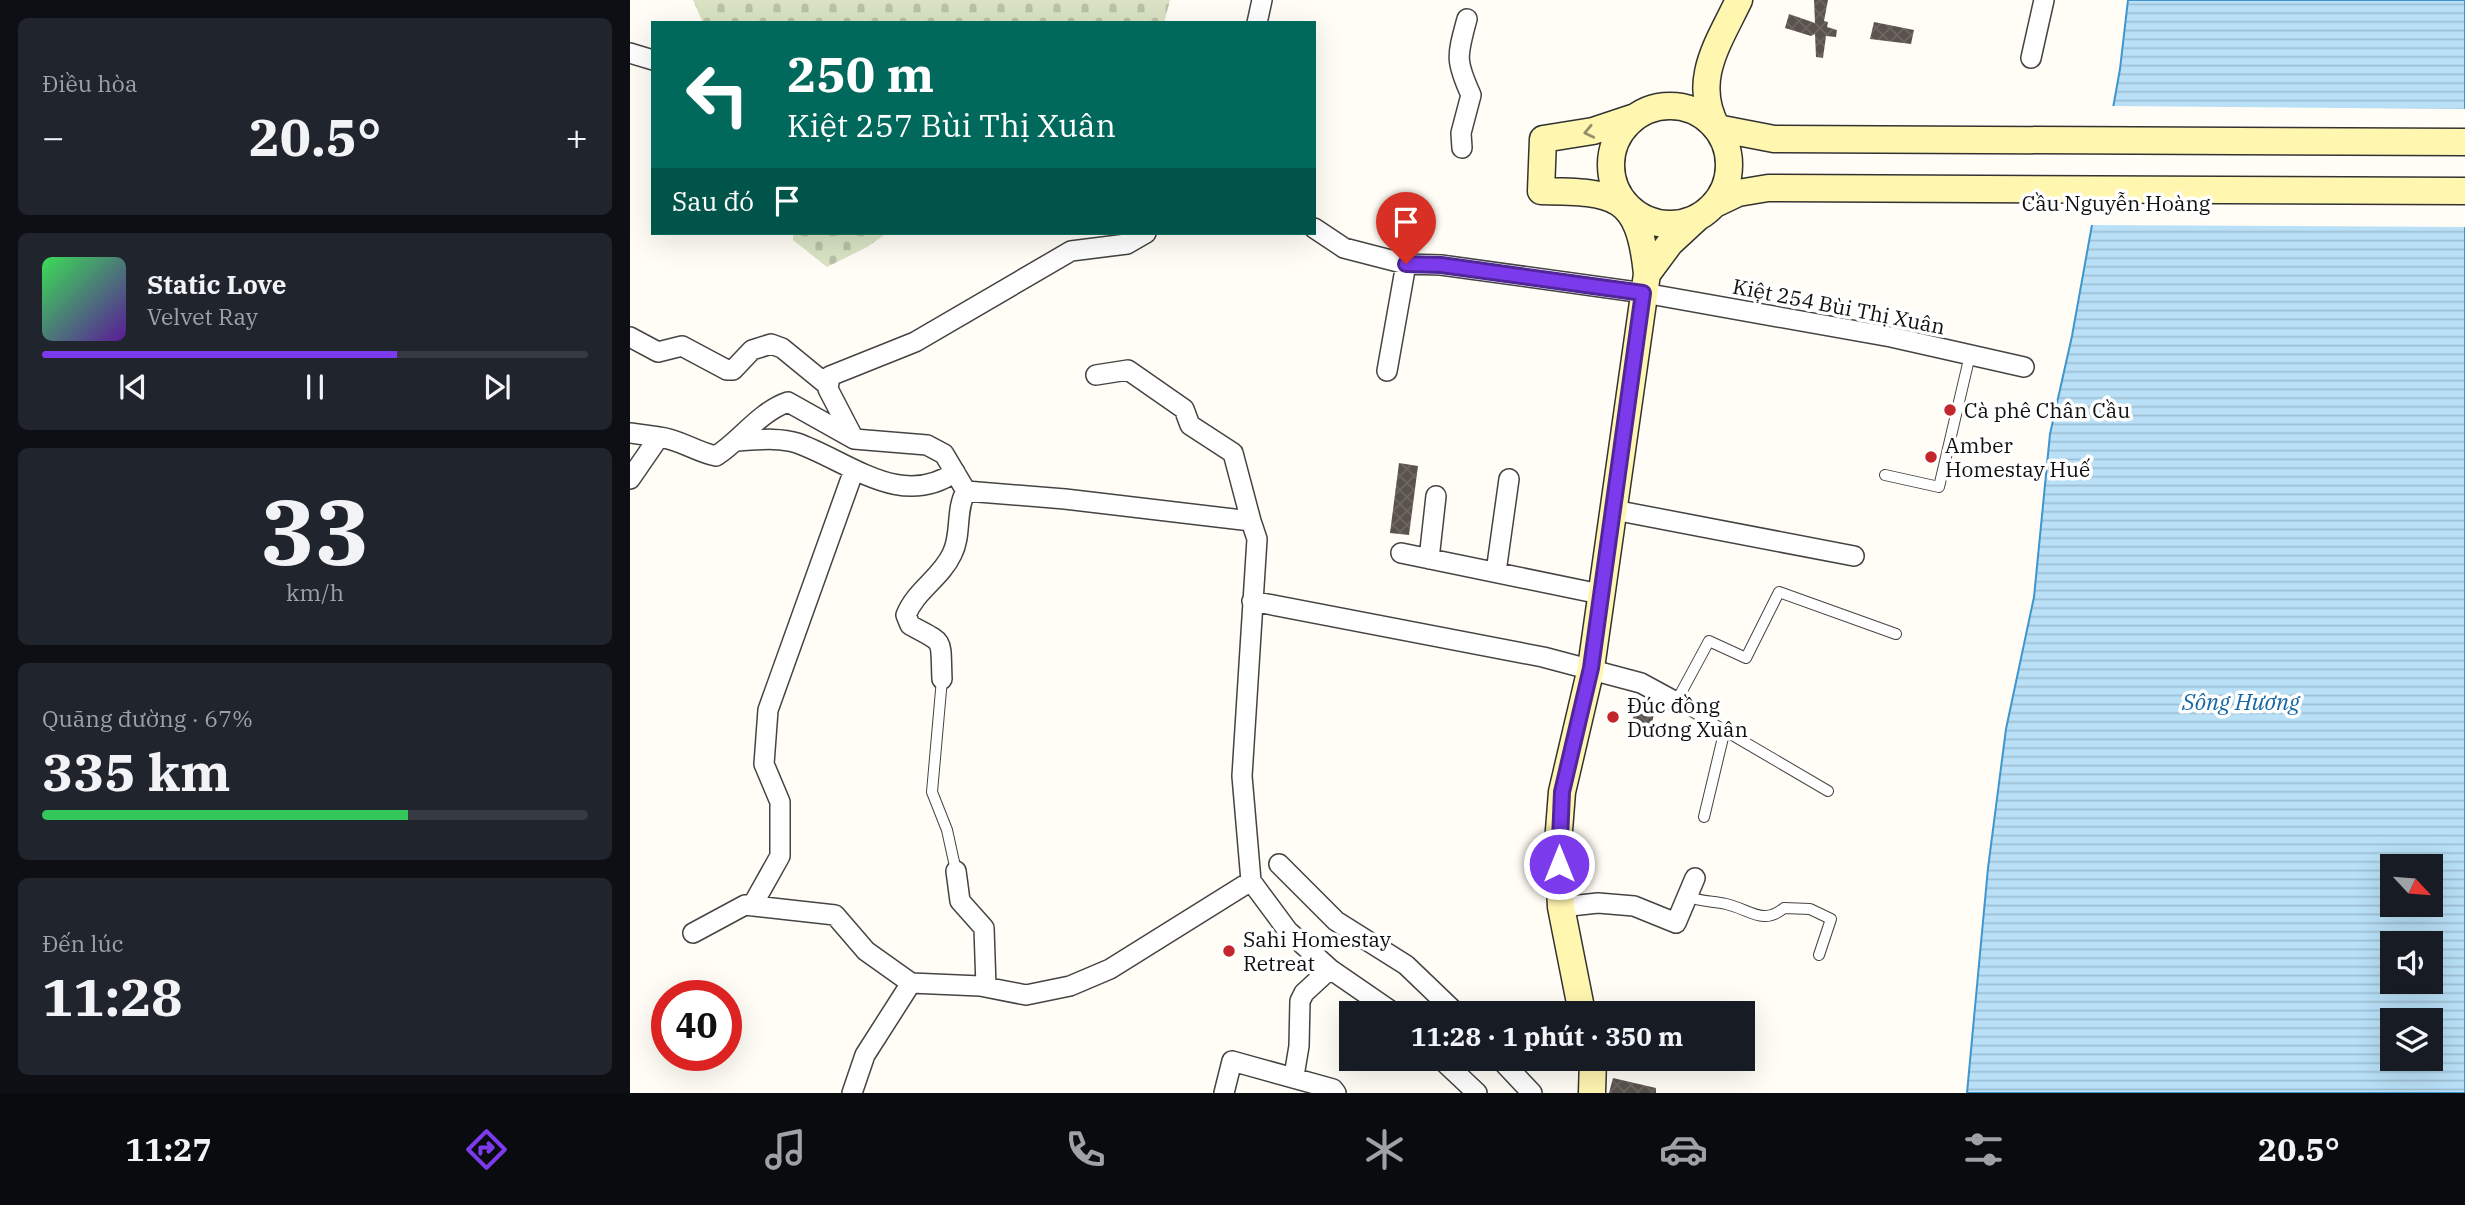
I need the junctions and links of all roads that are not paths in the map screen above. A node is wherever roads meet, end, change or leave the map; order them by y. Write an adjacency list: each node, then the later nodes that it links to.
1 (1262, 0): 5 (street)
2 (1739, 0): 7 (main road)
3 (2044, 0): 8 (street)
4 (1467, 19): 15 (street)
5 (1257, 21)
6 (630, 53): 9 (street)
7 (1714, 54): 10 (main road); 11 (main road)
8 (2032, 58)
9 (651, 59)
10 (1641, 113): 11 (main road); 18 (main road); 18 (main road, one-way to 18)
11 (1717, 128): 13 (main road); 20 (main road)
12 (2465, 129): 13 (main road)
13 (1977, 133): 14 (main road)
14 (2465, 142)
15 (1462, 148)
16 (2465, 191): 17 (main road, Cầu Nguyễn Hoàng)
17 (1971, 195): 19 (main road, Cầu Nguyễn Hoàng); 20 (main road, Cầu Nguyễn Hoàng)
18 (1625, 204): 20 (main road); 24 (main road)
19 (2465, 204)
20 (1707, 210): 24 (main road)
21 (1316, 229): 23 (street, Kiệt 254 Bùi Thị Xuân)
22 (1143, 235): 30 (street)
23 (1406, 264): 24 (street, Kiệt 254 Bùi Thị Xuân); 28 (street)
24 (1645, 284): 26 (street, Kiệt 254 Bùi Thị Xuân); 42 (main road)
25 (630, 337): 30 (street)
26 (1970, 355): 27 (street, Kiệt 254 Bùi Thị Xuân); 37 (lane)
27 (2024, 367)
28 (1387, 371)
29 (1096, 375): 43 (street)
30 (826, 384): 33 (street)
31 (630, 433): 32 (street)
32 (659, 437): 34 (street); 38 (street)
33 (854, 439): 34 (street); 36 (street)
34 (737, 441): 35 (street)
35 (854, 470): 36 (street); 61 (street)
36 (955, 472): 40 (street)
37 (1885, 475)
38 (630, 479)
39 (1508, 479): 47 (street)
40 (966, 491): 43 (street); 52 (street)
41 (1436, 496): 46 (street)
42 (1614, 510): 45 (street); 48 (main road)
43 (1251, 521): 49 (street)
44 (1401, 553): 46 (street)
45 (1854, 556)
46 (1429, 558): 47 (street)
47 (1496, 572): 48 (street)
48 (1600, 594): 51 (main road)
49 (1252, 601): 51 (street); 59 (street)
50 (1896, 634): 53 (lane)
51 (1591, 668): 53 (street); 62 (main road)
52 (942, 679): 58 (lane)
53 (1676, 702): 54 (lane)
54 (1725, 729): 55 (lane); 56 (lane)
55 (1828, 791)
56 (1704, 817)
57 (1279, 864): 69 (street)
58 (956, 871): 67 (street)
59 (1251, 881): 65 (street); 67 (street)
60 (1691, 887): 62 (street); 64 (lane)
61 (752, 906): 63 (street); 66 (street)
62 (1561, 906): 70 (main road)
63 (692, 933)
64 (1819, 955)
65 (1330, 969): 68 (street); 74 (street)
66 (911, 983): 67 (street); 76 (street)
67 (986, 988)
68 (1377, 1001)
69 (1444, 1001)
70 (1580, 1001)
71 (1454, 1071): 78 (street)
72 (1511, 1071): 79 (street)
73 (1593, 1071): 80 (main road)
74 (1294, 1076): 75 (street); 77 (street)
75 (1336, 1092)
76 (852, 1093)
77 (1224, 1093)
78 (1477, 1093)
79 (1532, 1093)
80 (1592, 1093)

